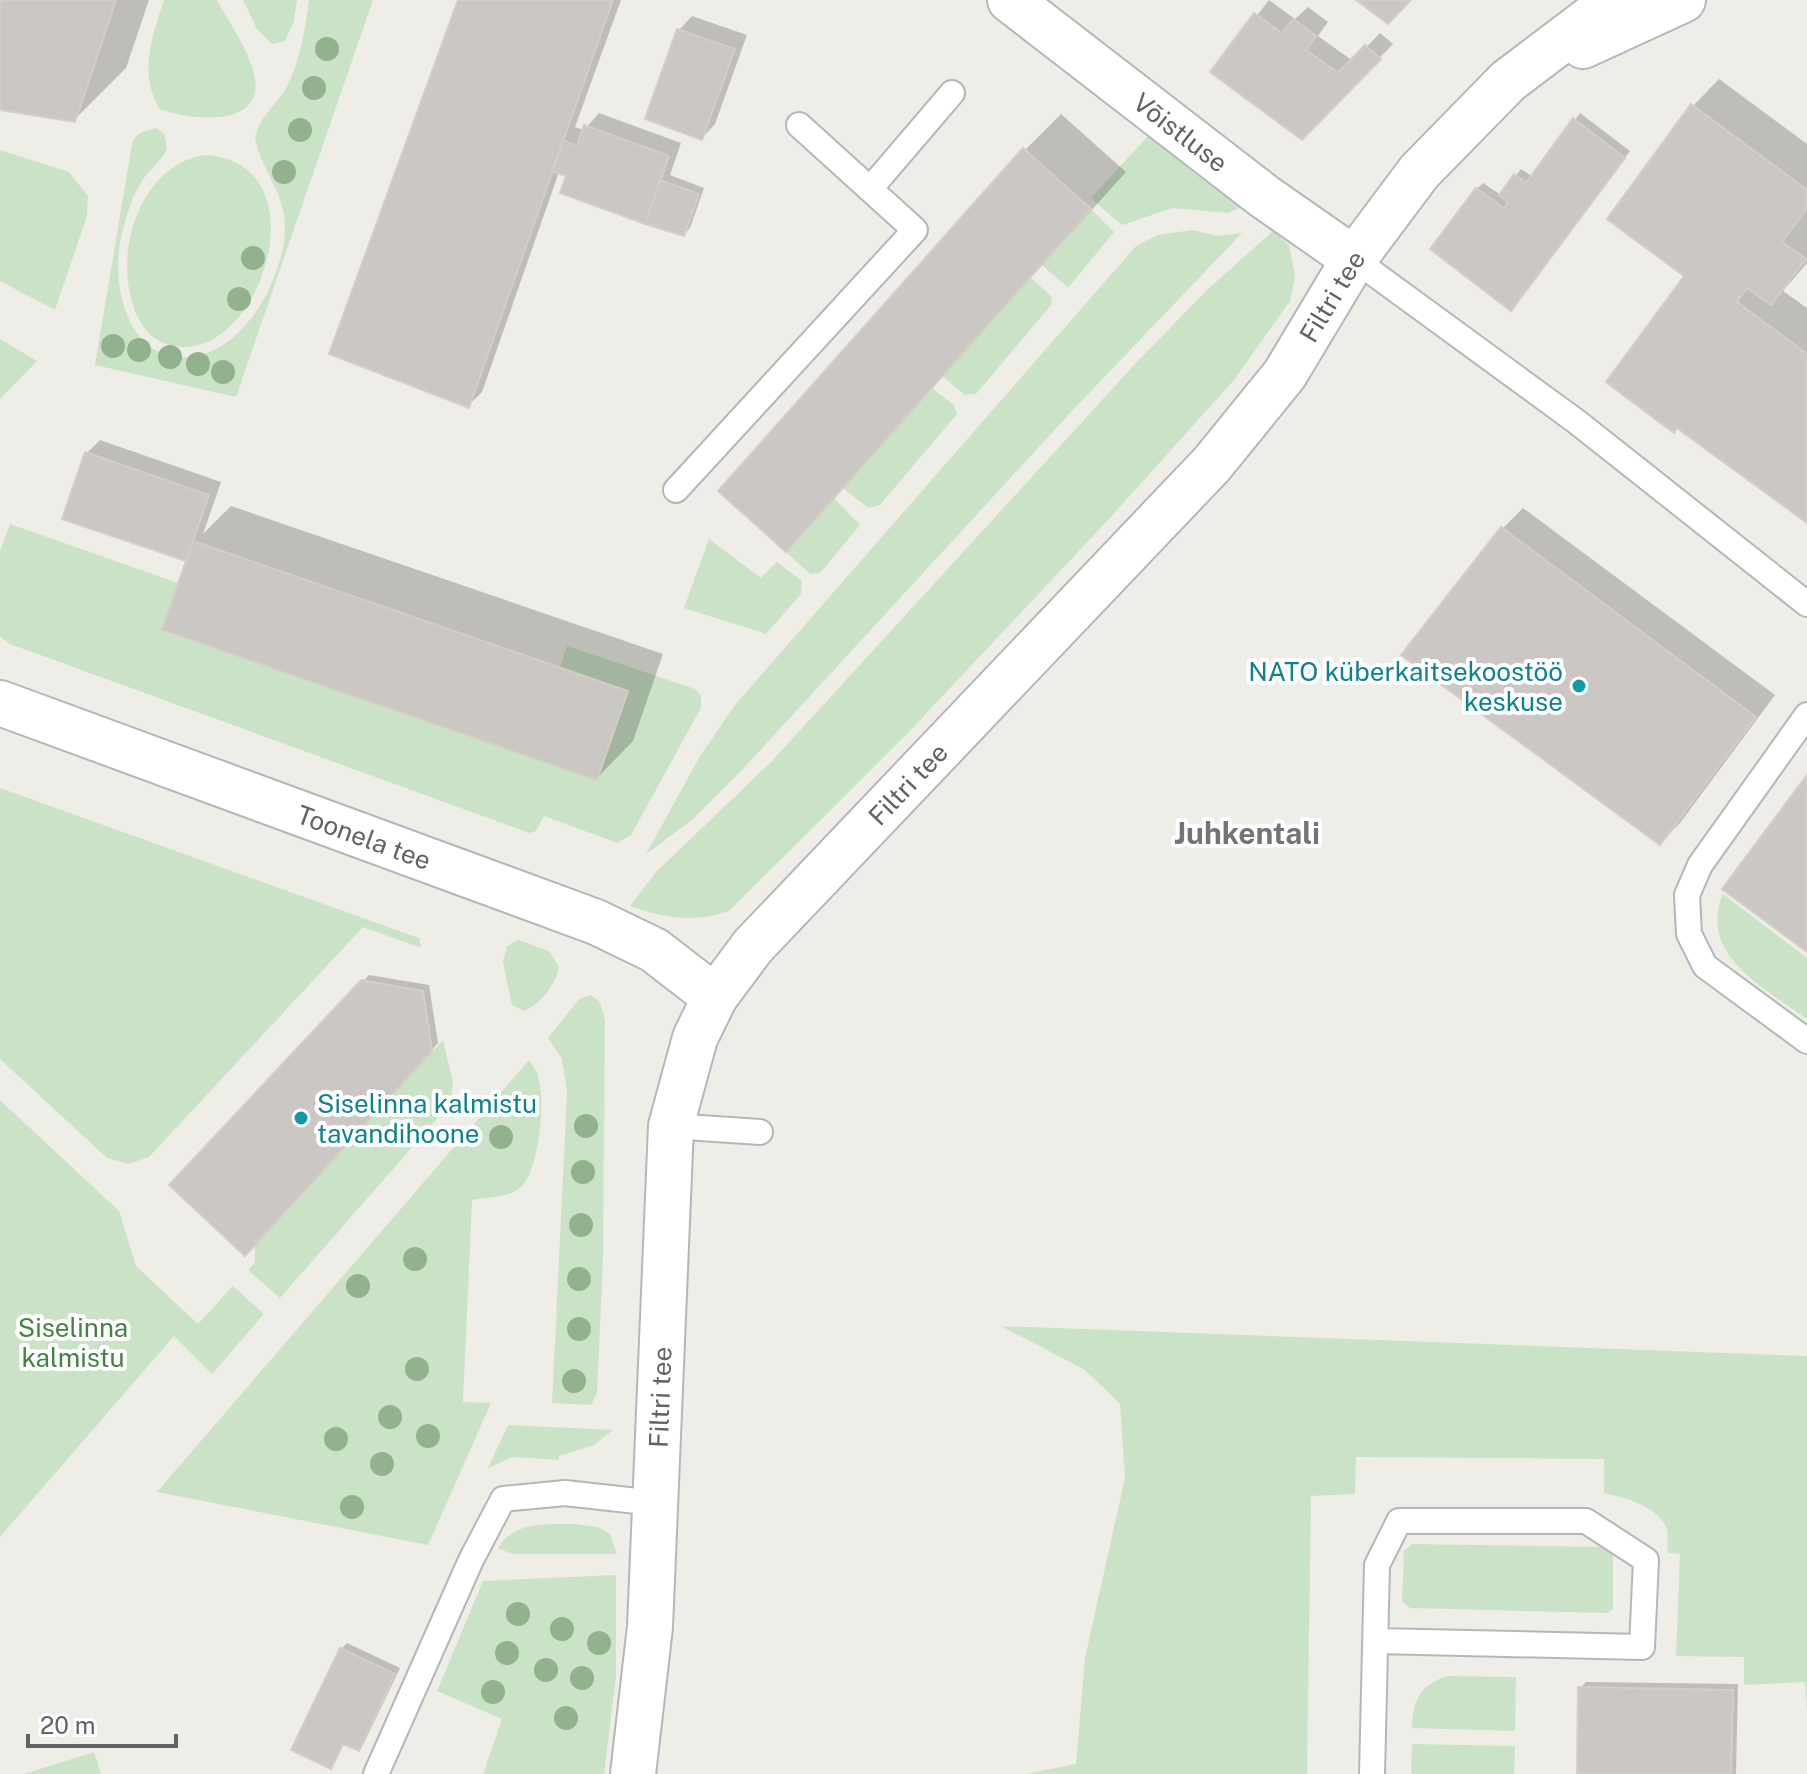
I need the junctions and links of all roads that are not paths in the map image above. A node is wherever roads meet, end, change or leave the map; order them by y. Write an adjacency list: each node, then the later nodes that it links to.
1 (1010, 0): 8 (street, Võistluse)
2 (1615, 0): 4 (street, Filtri tee)
3 (1683, 0): 4 (street, Filtri tee)
4 (1508, 81): 8 (street, Filtri tee)
5 (952, 93): 7 (lane)
6 (799, 125): 7 (lane)
7 (870, 189): 9 (lane)
8 (1354, 259): 10 (lane); 13 (street, Filtri tee)
9 (676, 490)
10 (1807, 604)
11 (0, 703): 13 (street, Toonela tee)
12 (1807, 715): 14 (lane)
13 (715, 997): 15 (street, Filtri tee)
14 (1807, 1041)
15 (671, 1126): 16 (lane); 17 (street, Filtri tee)
16 (760, 1132)
17 (655, 1503): 18 (street, Filtri tee); 20 (lane)
18 (650, 1627): 21 (street, Filtri tee); 22 (street, Filtri tee)
19 (1377, 1641): 19 (lane); 23 (lane)
20 (376, 1774)
21 (633, 1774)
22 (656, 1774)
23 (1372, 1774)

